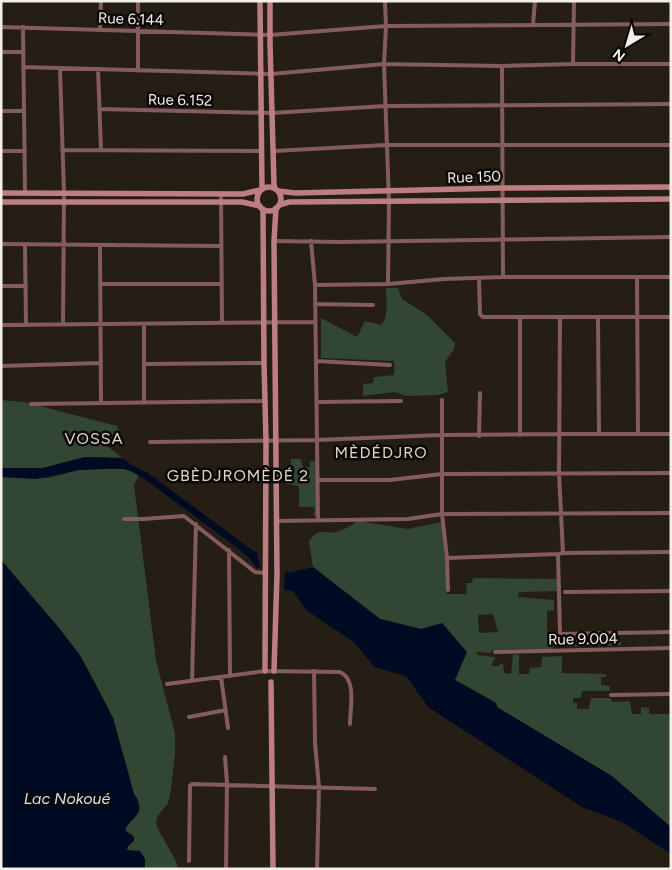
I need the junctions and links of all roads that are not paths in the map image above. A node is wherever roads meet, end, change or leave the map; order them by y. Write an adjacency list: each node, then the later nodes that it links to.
1 (101, 1): 14 (street)
2 (138, 1): 15 (street)
3 (260, 1): 16 (main road)
4 (270, 1): 17 (main road)
5 (385, 1): 11 (street)
6 (535, 1): 10 (street)
7 (574, 1): 8 (street)
8 (574, 24): 9 (street, Rue 6.144); 10 (street, Rue 6.144); 21 (street)
9 (671, 24)
10 (533, 25): 11 (street, Rue 6.144)
11 (386, 26): 17 (street, Rue 6.144); 20 (street)
12 (1, 27): 13 (street, Rue 6.144)
13 (23, 27): 14 (street, Rue 6.144); 19 (street)
14 (100, 29): 15 (street, Rue 6.144)
15 (138, 31): 16 (street, Rue 6.144); 27 (street)
16 (260, 35): 17 (street, Rue 6.144); 28 (main road)
17 (270, 36): 29 (main road)
18 (1, 52): 19 (street)
19 (23, 52): 24 (street)
20 (384, 64): 23 (street); 29 (street); 32 (street)
21 (573, 64): 22 (street); 23 (street)
22 (671, 64)
23 (502, 66): 30 (street)
24 (23, 67): 25 (street); 35 (street)
25 (60, 69): 26 (street); 41 (street)
26 (98, 69): 27 (street); 33 (street)
27 (138, 71): 28 (street)
28 (260, 74): 29 (street); 36 (main road)
29 (271, 74): 37 (main road)
30 (502, 104): 31 (street, Rue 6.152); 32 (street, Rue 6.152); 40 (street)
31 (671, 104)
32 (385, 106): 37 (street, Rue 6.152); 38 (street)
33 (99, 109): 36 (street, Rue 6.152); 42 (street)
34 (1, 111): 35 (street)
35 (24, 111): 44 (street)
36 (261, 113): 37 (street, Rue 6.152); 45 (main road)
37 (272, 113): 46 (main road)
38 (386, 145): 40 (street); 46 (street); 52 (street)
39 (671, 145): 40 (street)
40 (503, 146): 48 (street)
41 (62, 150): 42 (street); 54 (street)
42 (100, 150): 45 (street)
43 (1, 151): 44 (street)
44 (25, 151): 53 (street)
45 (261, 151): 49 (main road)
46 (274, 151): 50 (main road)
47 (671, 187): 48 (main road, Rue 150)
48 (503, 188): 52 (main road, Rue 150); 57 (street)
49 (261, 190): 50 (main road); 55 (main road); 63 (main road)
50 (276, 190): 52 (main road, Rue 150); 62 (main road)
51 (1, 192): 53 (main road)
52 (388, 192): 61 (street)
53 (25, 193): 54 (main road)
54 (64, 193): 55 (main road); 59 (street)
55 (221, 194): 60 (street)
56 (671, 199): 57 (main road, Rue 150)
57 (504, 200): 61 (main road, Rue 150); 65 (street)
58 (1, 202): 59 (main road)
59 (64, 202): 60 (main road); 71 (street)
60 (221, 202): 63 (main road); 73 (street)
61 (389, 202): 62 (main road, Rue 150); 68 (street)
62 (277, 207): 63 (main road); 66 (main road)
63 (262, 208): 94 (main road)
64 (671, 237): 65 (street)
65 (503, 240): 68 (street); 75 (street)
66 (274, 241): 67 (street); 91 (main road)
67 (311, 241): 68 (street); 80 (street)
68 (388, 242): 81 (street)
69 (1, 244): 70 (street)
70 (25, 244): 71 (street); 83 (street)
71 (63, 245): 72 (street); 96 (street)
72 (100, 245): 73 (street); 78 (street)
73 (221, 246): 79 (street)
74 (671, 276): 76 (street)
75 (503, 277): 76 (street); 77 (street)
76 (638, 277): 88 (street)
77 (478, 278): 81 (street); 86 (street)
78 (100, 284): 79 (street); 97 (street)
79 (222, 284): 93 (street)
80 (315, 284): 81 (street); 84 (street)
81 (388, 284)
82 (1, 286): 83 (street)
83 (26, 286): 95 (street)
84 (315, 304): 85 (street); 92 (street)
85 (373, 305)
86 (520, 317): 87 (street); 119 (street)
87 (560, 317): 90 (street); 114 (street)
88 (637, 317): 89 (street); 90 (street); 116 (street)
89 (671, 317)
90 (598, 318): 115 (street)
91 (274, 322): 92 (street); 94 (street); 122 (main road)
92 (316, 322): 100 (street)
93 (222, 323): 94 (street); 98 (street)
94 (264, 323): 102 (main road)
95 (26, 324): 96 (street); 99 (street)
96 (63, 324): 97 (street)
97 (100, 324): 98 (street); 101 (street)
98 (144, 324): 103 (street)
99 (1, 325)
100 (316, 360): 104 (street); 111 (street)
101 (100, 363): 105 (street); 112 (street)
102 (264, 363): 103 (street); 109 (main road)
103 (144, 364): 110 (street)
104 (390, 365)
105 (1, 366)
106 (480, 393): 120 (street)
107 (401, 400): 111 (street)
108 (442, 400): 118 (street)
109 (265, 401): 110 (street); 121 (main road)
110 (144, 402): 112 (street)
111 (317, 402): 123 (street)
112 (100, 403): 113 (street)
113 (31, 404)
114 (559, 434): 115 (street); 119 (street); 127 (street)
115 (599, 434): 116 (street)
116 (638, 434): 117 (street)
117 (671, 434)
118 (441, 435): 120 (street); 123 (street); 126 (street)
119 (520, 435): 120 (street)
120 (479, 436)
121 (266, 440): 122 (street); 124 (street); 140 (main road)
122 (276, 440): 123 (street); 134 (main road)
123 (317, 440): 128 (street)
124 (150, 442)
125 (671, 473): 127 (street)
126 (442, 474): 127 (street); 128 (street); 131 (street)
127 (559, 474): 129 (street)
128 (318, 480): 133 (street)
129 (561, 513): 130 (street); 131 (street); 138 (street)
130 (671, 513)
131 (442, 514): 133 (street); 139 (street)
132 (124, 519): 135 (street)
133 (318, 520): 134 (street)
134 (276, 521): 148 (main road)
135 (196, 524): 136 (street); 152 (street)
136 (229, 550): 140 (street); 150 (street)
137 (671, 552): 138 (street)
138 (561, 553): 139 (street); 144 (street, Rue 9.004)
139 (447, 558): 141 (street)
140 (265, 573): 147 (main road)
141 (448, 590)
142 (671, 591): 143 (street)
143 (565, 592)
144 (671, 632)
145 (671, 648): 146 (street, Rue 9.004)
146 (496, 652)
147 (265, 671): 148 (street); 150 (street); 153 (street)
148 (274, 671): 149 (street); 153 (street)
149 (314, 672): 159 (street); 164 (street)
150 (230, 676): 151 (street)
151 (220, 677): 152 (street); 157 (street)
152 (192, 680): 154 (street)
153 (271, 682): 163 (main road)
154 (167, 684)
155 (611, 694): 156 (street)
156 (671, 694)
157 (226, 710): 158 (street); 160 (street)
158 (189, 717)
159 (350, 724)
160 (228, 728)
161 (225, 757): 162 (street)
162 (227, 784): 163 (street); 166 (street); 167 (street)
163 (272, 785): 164 (street); 168 (main road)
164 (319, 788): 165 (street); 169 (street)
165 (375, 789)
166 (189, 861)
167 (226, 869)
168 (273, 869)
169 (317, 869)

